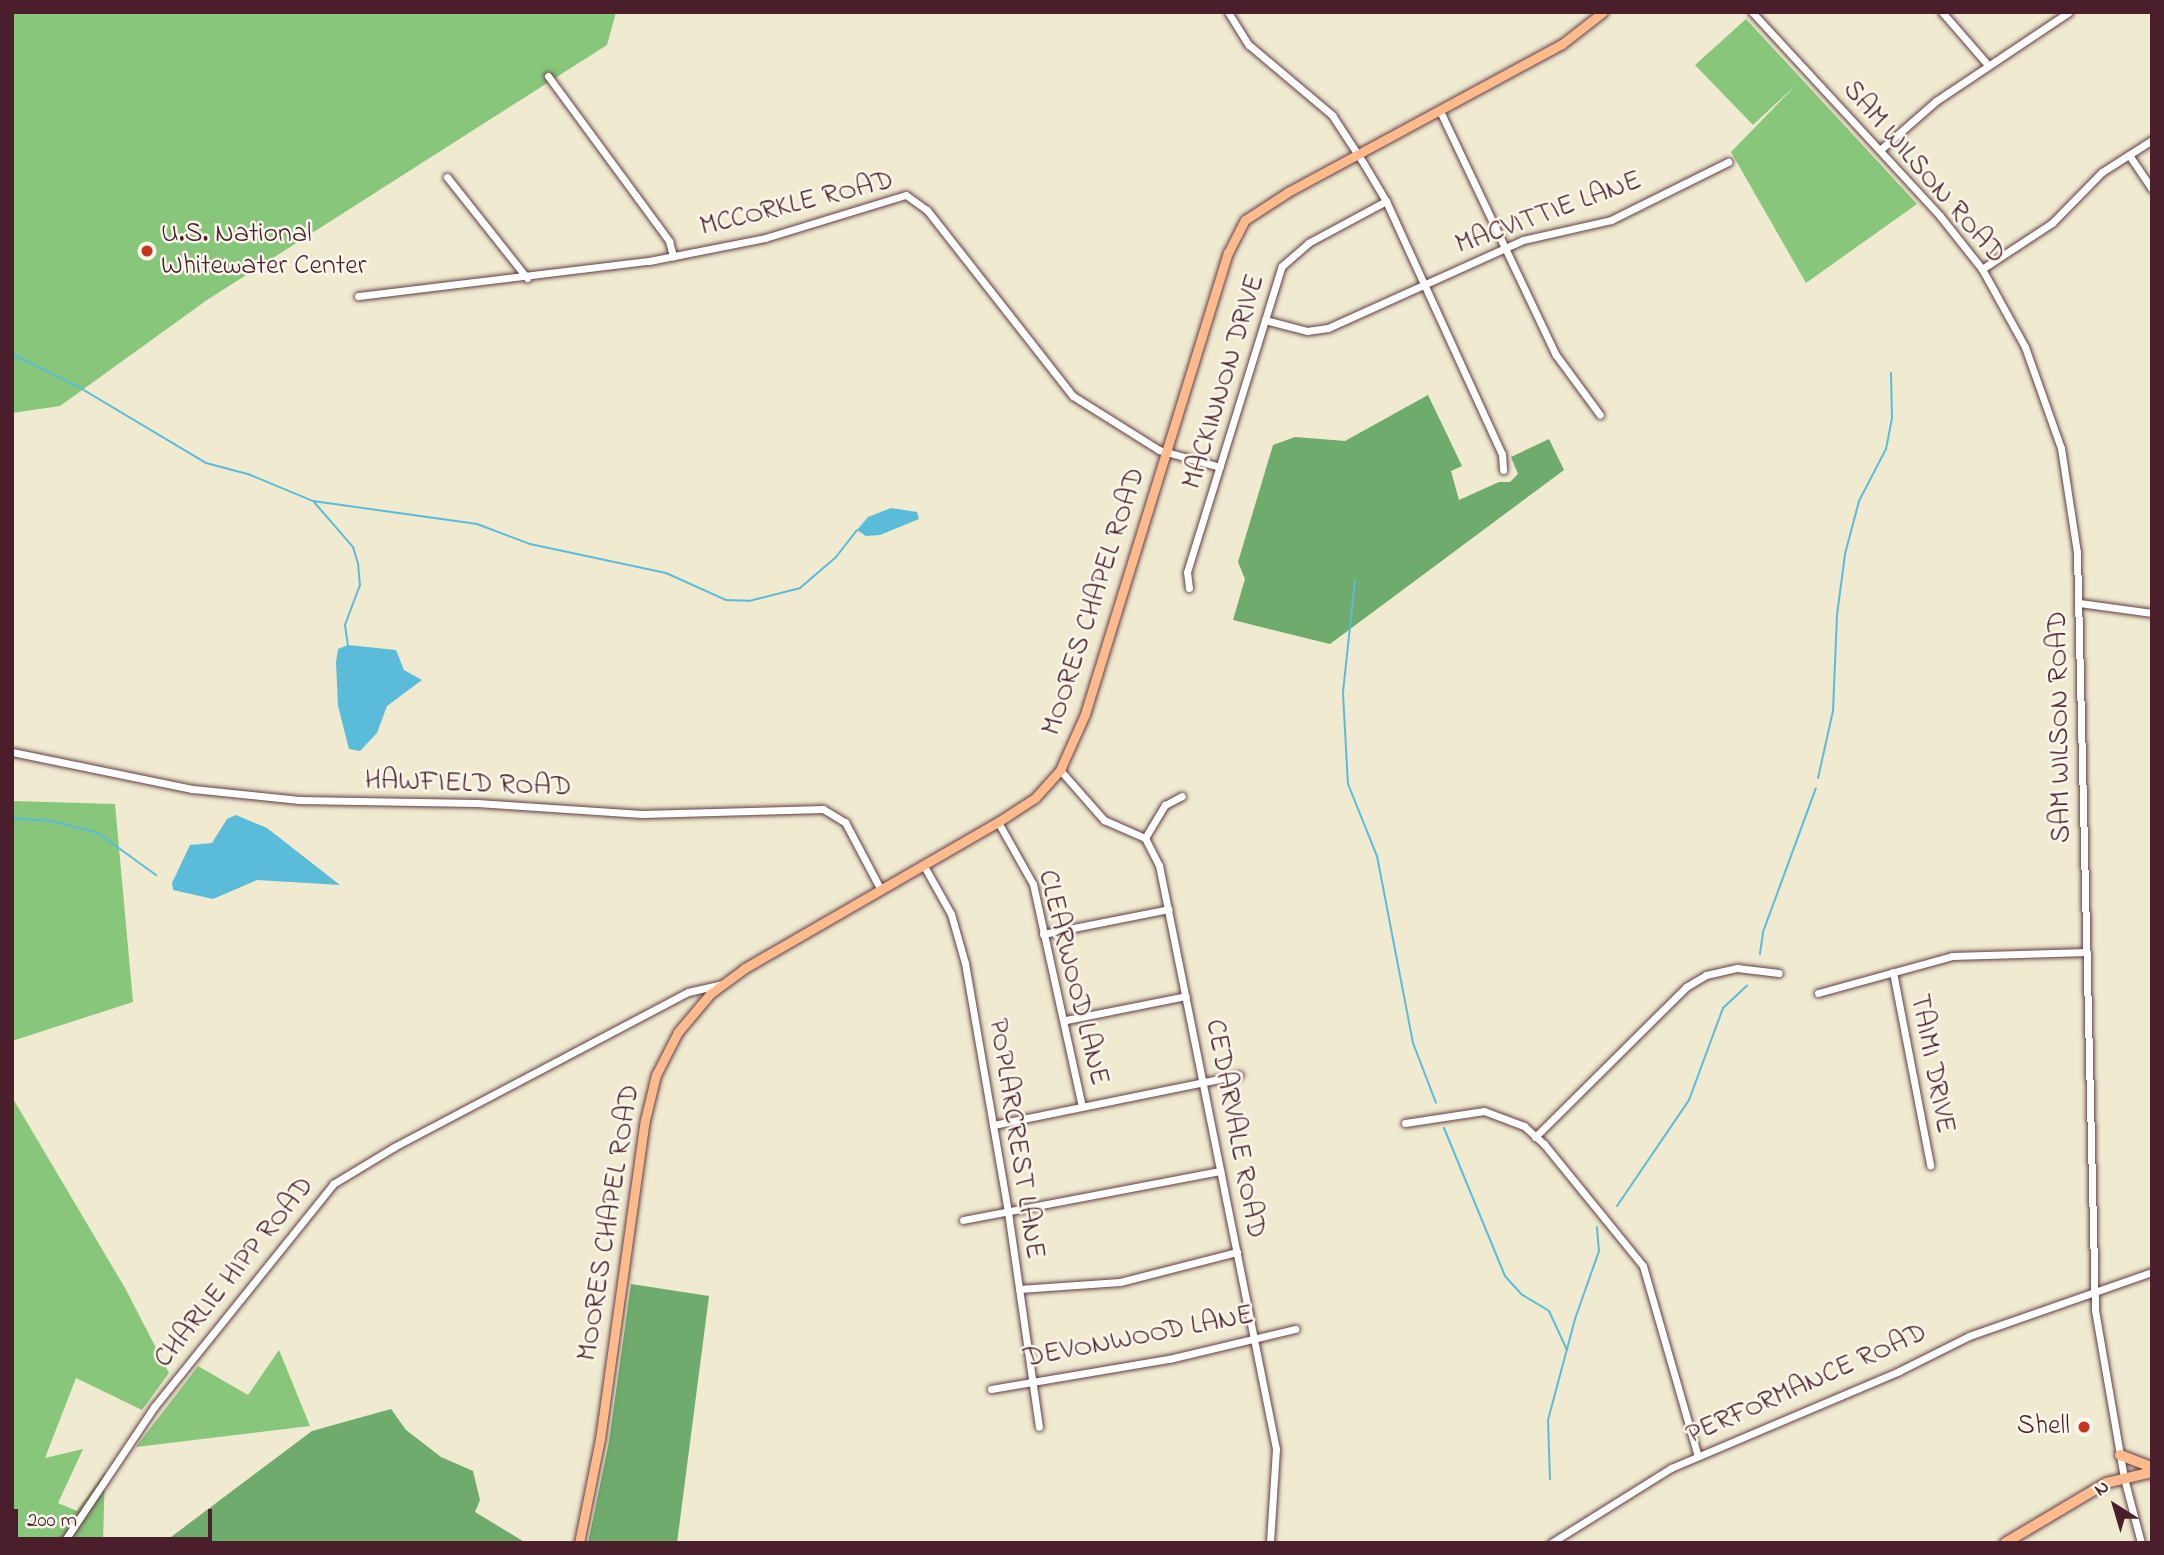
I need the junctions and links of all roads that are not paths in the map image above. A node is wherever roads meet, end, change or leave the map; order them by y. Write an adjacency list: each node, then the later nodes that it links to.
1 (1228, 12): 11 (street)
2 (1603, 12): 8 (main road, MOORES CHAPEL ROAD)
3 (1752, 12): 10 (street, SAM WILSON ROAD)
4 (1942, 12): 6 (street)
5 (2069, 12): 6 (street)
6 (1988, 65): 10 (street)
7 (548, 76): 18 (street)
8 (1440, 111): 11 (main road, MOORES CHAPEL ROAD); 17 (street)
9 (2152, 140): 12 (street)
10 (1880, 150): 19 (street, SAM WILSON ROAD)
11 (1358, 155): 16 (street); 25 (main road, MOORES CHAPEL ROAD)
12 (2129, 155): 15 (street); 19 (street)
13 (1728, 162): 17 (street, MACVITTIE LANE)
14 (447, 177): 20 (street)
15 (2152, 189)
16 (1386, 201): 21 (street); 23 (street, MACKINNON DRIVE)
17 (1506, 248): 21 (street, MACVITTIE LANE); 24 (street)
18 (673, 256): 20 (street, MCCORKLE ROAD); 25 (street, MCCORKLE ROAD)
19 (1982, 269): 29 (street, SAM WILSON ROAD)
20 (527, 278): 22 (street, MCCORKLE ROAD)
21 (1423, 284): 23 (street, MACVITTIE LANE); 27 (street)
22 (358, 296)
23 (1265, 320): 26 (street, MACKINNON DRIVE)
24 (1600, 415)
25 (1166, 453): 26 (street, MCCORKLE ROAD); 32 (main road, MOORES CHAPEL ROAD)
26 (1220, 467): 28 (street, MACKINNON DRIVE)
27 (1503, 470)
28 (1189, 588)
29 (2079, 603): 30 (street); 40 (street, SAM WILSON ROAD)
30 (2152, 613)
31 (12, 752): 37 (street, HAWFIELD ROAD)
32 (1060, 770): 34 (main road, MOORES CHAPEL ROAD); 35 (street)
33 (1182, 796): 35 (street)
34 (998, 822): 36 (main road, MOORES CHAPEL ROAD); 39 (street, CLEARWOOD LANE)
35 (1145, 838): 38 (street, CEDARVALE ROAD)
36 (924, 866): 37 (main road, MOORES CHAPEL ROAD); 51 (street, POPLARCREST LANE)
37 (881, 890): 43 (main road, MOORES CHAPEL ROAD)
38 (1169, 909): 39 (street); 45 (street, CEDARVALE ROAD)
39 (1043, 934): 46 (street, CLEARWOOD LANE)
40 (2087, 952): 41 (street); 60 (street, SAM WILSON ROAD)
41 (1893, 972): 44 (street); 53 (street, TAIMI DRIVE)
42 (1779, 973): 52 (street)
43 (723, 984): 70 (street, CHARLIE HIPP ROAD); 71 (main road, MOORES CHAPEL ROAD)
44 (1818, 993)
45 (1186, 996): 46 (street); 48 (street, CEDARVALE ROAD)
46 (1066, 1020): 49 (street, CLEARWOOD LANE)
47 (1239, 1075): 48 (street)
48 (1203, 1083): 49 (street); 54 (street, CEDARVALE ROAD)
49 (1082, 1107): 51 (street)
50 (1405, 1122): 52 (street)
51 (993, 1125): 55 (street, POPLARCREST LANE)
52 (1535, 1136): 67 (street)
53 (1930, 1165)
54 (1220, 1171): 55 (street); 57 (street, CEDARVALE ROAD)
55 (1008, 1212): 56 (street); 59 (street, POPLARCREST LANE)
56 (963, 1220)
57 (1237, 1252): 59 (street); 62 (street, CEDARVALE ROAD)
58 (2152, 1272): 60 (street, PERFORMANCE ROAD)
59 (1019, 1289): 63 (street, POPLARCREST LANE)
60 (2094, 1295): 66 (street, SAM WILSON ROAD); 67 (street, PERFORMANCE ROAD)
61 (1295, 1329): 62 (street, DEVONWOOD LANE)
62 (1253, 1337): 63 (street, DEVONWOOD LANE); 72 (street, CEDARVALE ROAD)
63 (1034, 1380): 64 (street, DEVONWOOD LANE); 65 (street, POPLARCREST LANE)
64 (991, 1389)
65 (1039, 1427)
66 (2120, 1455): 68 (highway); 69 (street, SAM WILSON ROAD)
67 (1698, 1456): 73 (street, PERFORMANCE ROAD)
68 (2152, 1469): 69 (highway)
69 (2124, 1478): 74 (highway); 75 (street, SAM WILSON ROAD)
70 (63, 1543)
71 (579, 1543)
72 (1270, 1543)
73 (1551, 1543)
74 (2005, 1543)
75 (2141, 1543)

